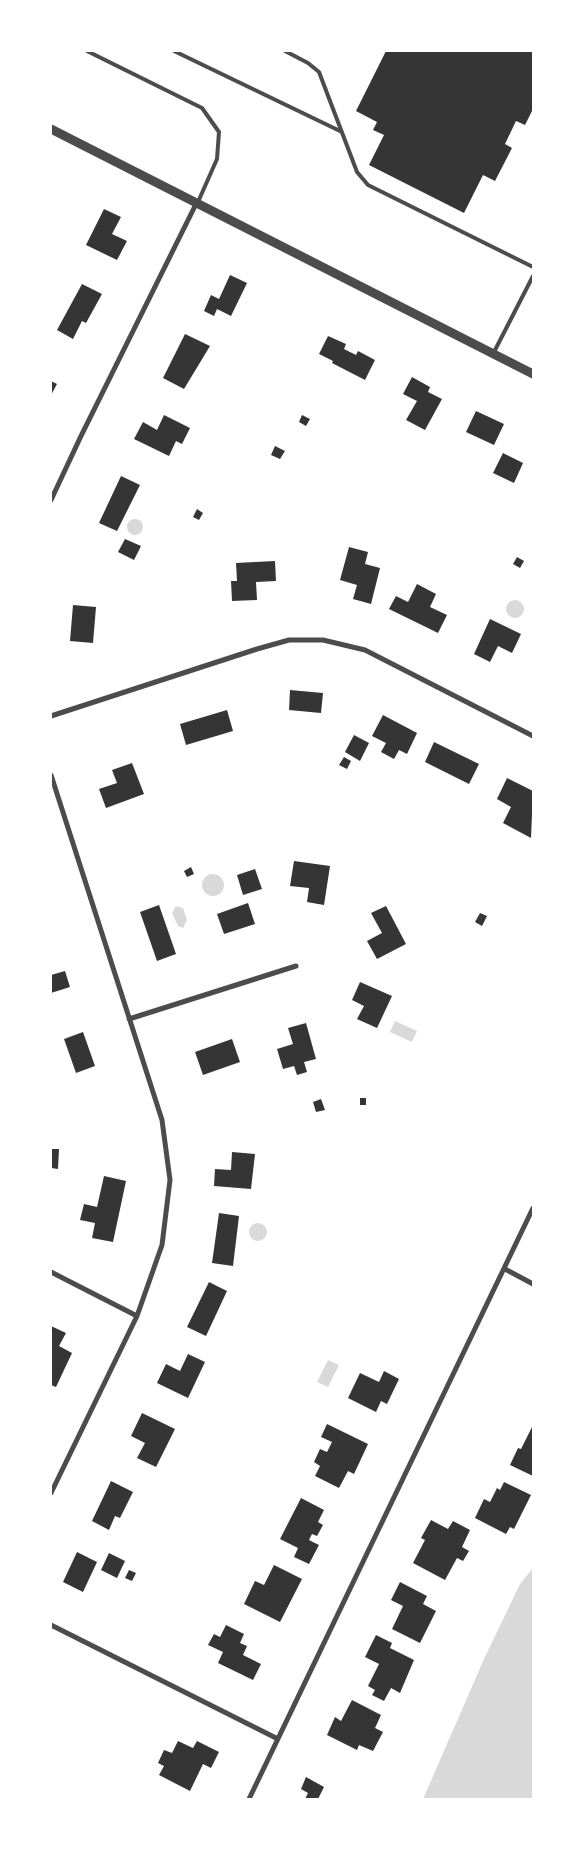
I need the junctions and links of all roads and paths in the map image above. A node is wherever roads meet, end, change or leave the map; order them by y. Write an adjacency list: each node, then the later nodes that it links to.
1 (87, 51): 6 (lane)
2 (174, 51): 5 (lane)
3 (285, 51): 5 (lane)
4 (51, 128): 6 (street)
5 (340, 131): 7 (lane)
6 (198, 202): 9 (street); 11 (street)
7 (533, 267)
8 (533, 276): 9 (lane)
9 (493, 354): 10 (street)
10 (533, 374)
11 (51, 500)
12 (51, 716): 13 (street)
13 (533, 736)
14 (51, 775): 16 (street)
15 (296, 966): 16 (street)
16 (129, 1019): 21 (street)
17 (533, 1208): 18 (street)
18 (505, 1269): 20 (street); 24 (street)
19 (51, 1272): 21 (street)
20 (533, 1284)
21 (137, 1316): 22 (street)
22 (51, 1493)
23 (51, 1625): 24 (street)
24 (278, 1739): 25 (street)
25 (249, 1799)

